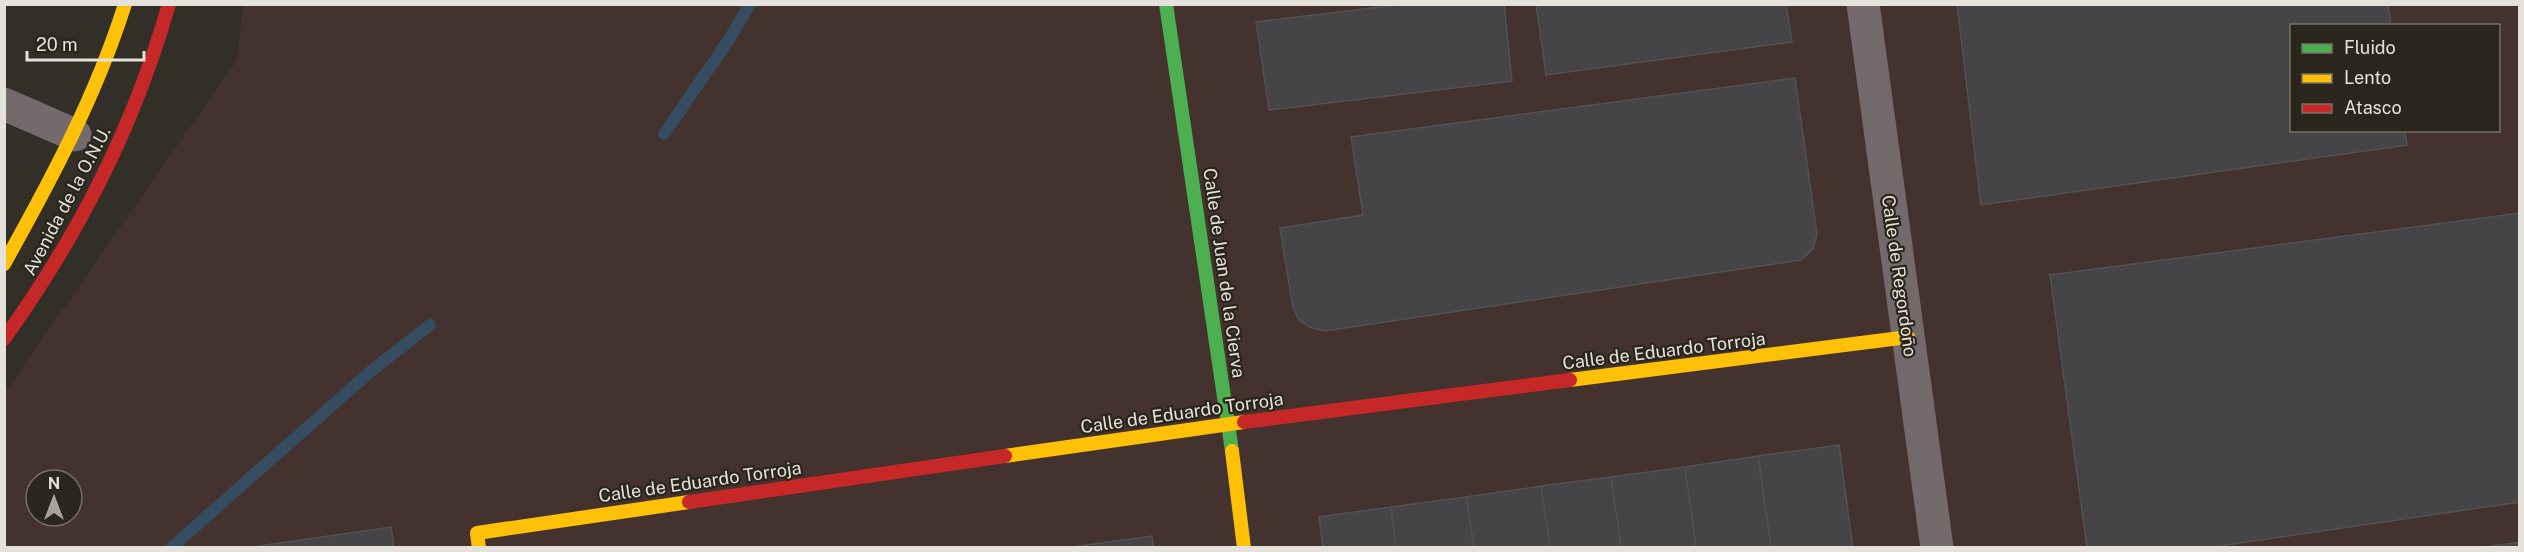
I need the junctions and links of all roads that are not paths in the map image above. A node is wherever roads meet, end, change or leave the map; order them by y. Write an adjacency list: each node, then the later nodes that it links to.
1 (125, 4): 6 (street, Avenida de la O.N.U.)
2 (169, 4): 9 (street, Avenida de la O.N.U.)
3 (1166, 4): 10 (street, Calle de Juan de la Cierva)
4 (1863, 4): 8 (street, Calle de Regordoño)
5 (4, 104): 6 (street)
6 (75, 135): 7 (street, Avenida de la O.N.U.)
7 (4, 264)
8 (1908, 337): 10 (street, Calle de Eduardo Torroja); 13 (street, Calle de Regordoño)
9 (4, 339)
10 (1228, 424): 11 (street, Calle de Eduardo Torroja); 12 (street, Calle de Juan de la Cierva)
11 (478, 548)
12 (1244, 548)
13 (1937, 548)

